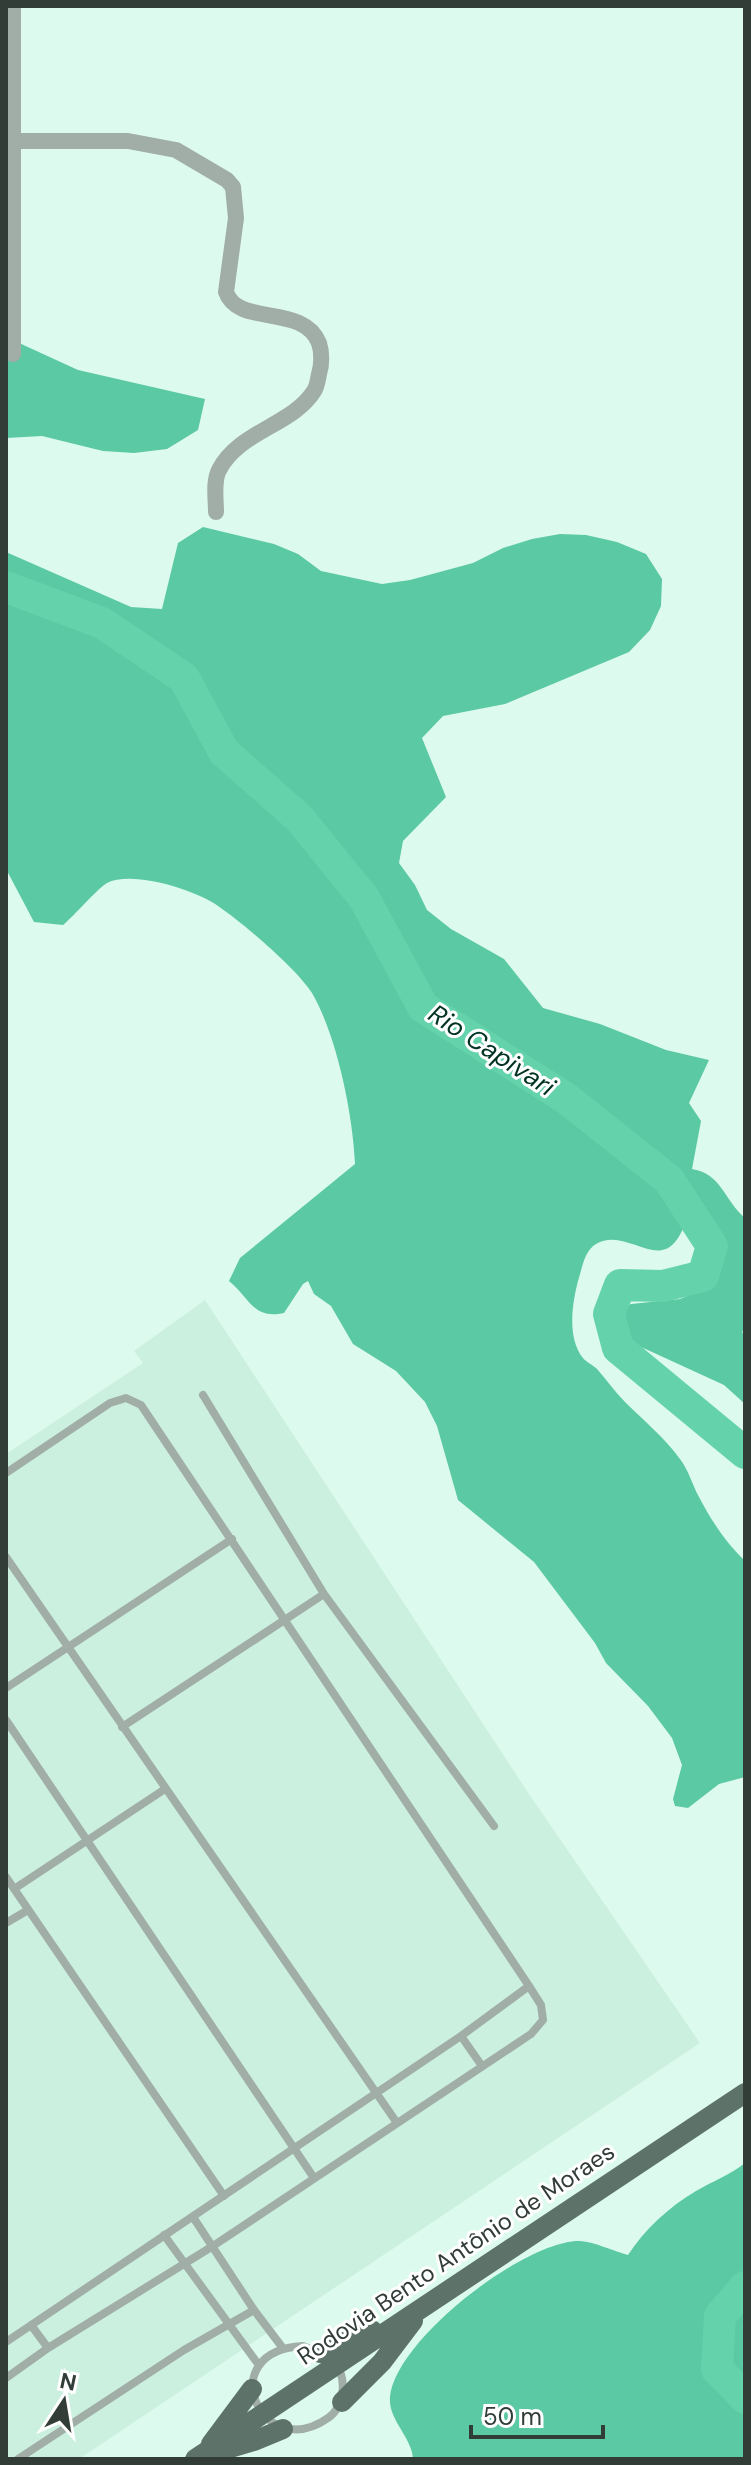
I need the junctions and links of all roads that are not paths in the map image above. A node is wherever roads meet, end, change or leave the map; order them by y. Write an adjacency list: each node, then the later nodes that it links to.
1 (13, 6): 2 (street)
2 (10, 141): 3 (street); 4 (street)
3 (13, 354)
4 (216, 512)
5 (203, 1395): 9 (lane)
6 (6, 1473): 7 (lane)
7 (232, 1539): 10 (lane); 11 (lane)
8 (6, 1557): 11 (lane)
9 (324, 1594): 10 (lane); 16 (lane)
10 (287, 1620): 14 (lane); 22 (lane)
11 (67, 1648): 12 (lane); 14 (lane)
12 (6, 1688)
13 (6, 1720): 17 (lane)
14 (122, 1727): 15 (lane)
15 (165, 1789): 17 (lane); 25 (lane)
16 (494, 1826)
17 (85, 1840): 19 (lane); 28 (lane)
18 (6, 1877): 19 (lane)
19 (14, 1889): 20 (lane)
20 (28, 1910): 21 (lane); 30 (lane)
21 (6, 1923)
22 (529, 1986): 23 (lane); 24 (lane)
23 (461, 2036): 24 (lane); 25 (lane)
24 (482, 2066): 27 (lane)
25 (376, 2093): 27 (lane); 28 (lane)
26 (745, 2093): 36 (main road, Rodovia Bento Antônio de Moraes)
27 (397, 2123): 29 (lane)
28 (294, 2149): 29 (lane); 30 (lane)
29 (314, 2178): 33 (lane)
30 (224, 2196): 31 (lane)
31 (193, 2217): 32 (lane); 33 (lane)
32 (164, 2235): 34 (lane); 37 (lane)
33 (213, 2246): 34 (lane); 35 (lane)
34 (184, 2265): 38 (lane); 41 (lane)
35 (254, 2310): 38 (lane); 40 (lane)
36 (415, 2313): 42 (main road, Rodovia Bento Antônio de Moraes); 46 (main road)
37 (31, 2325): 39 (lane); 41 (lane)
38 (229, 2326): 43 (lane); 50 (lane)
39 (6, 2342)
40 (282, 2347): 42 (lane); 43 (lane)
41 (48, 2348): 44 (lane)
42 (328, 2359): 46 (lane); 47 (main road, Rodovia Bento Antônio de Moraes)
43 (258, 2364): 45 (lane)
44 (6, 2378)
45 (252, 2389): 47 (lane); 49 (main road)
46 (342, 2402): 48 (lane)
47 (262, 2416): 48 (lane); 49 (main road, Rodovia Bento Antônio de Moraes)
48 (283, 2429): 49 (main road)
49 (201, 2455)
50 (18, 2459)

